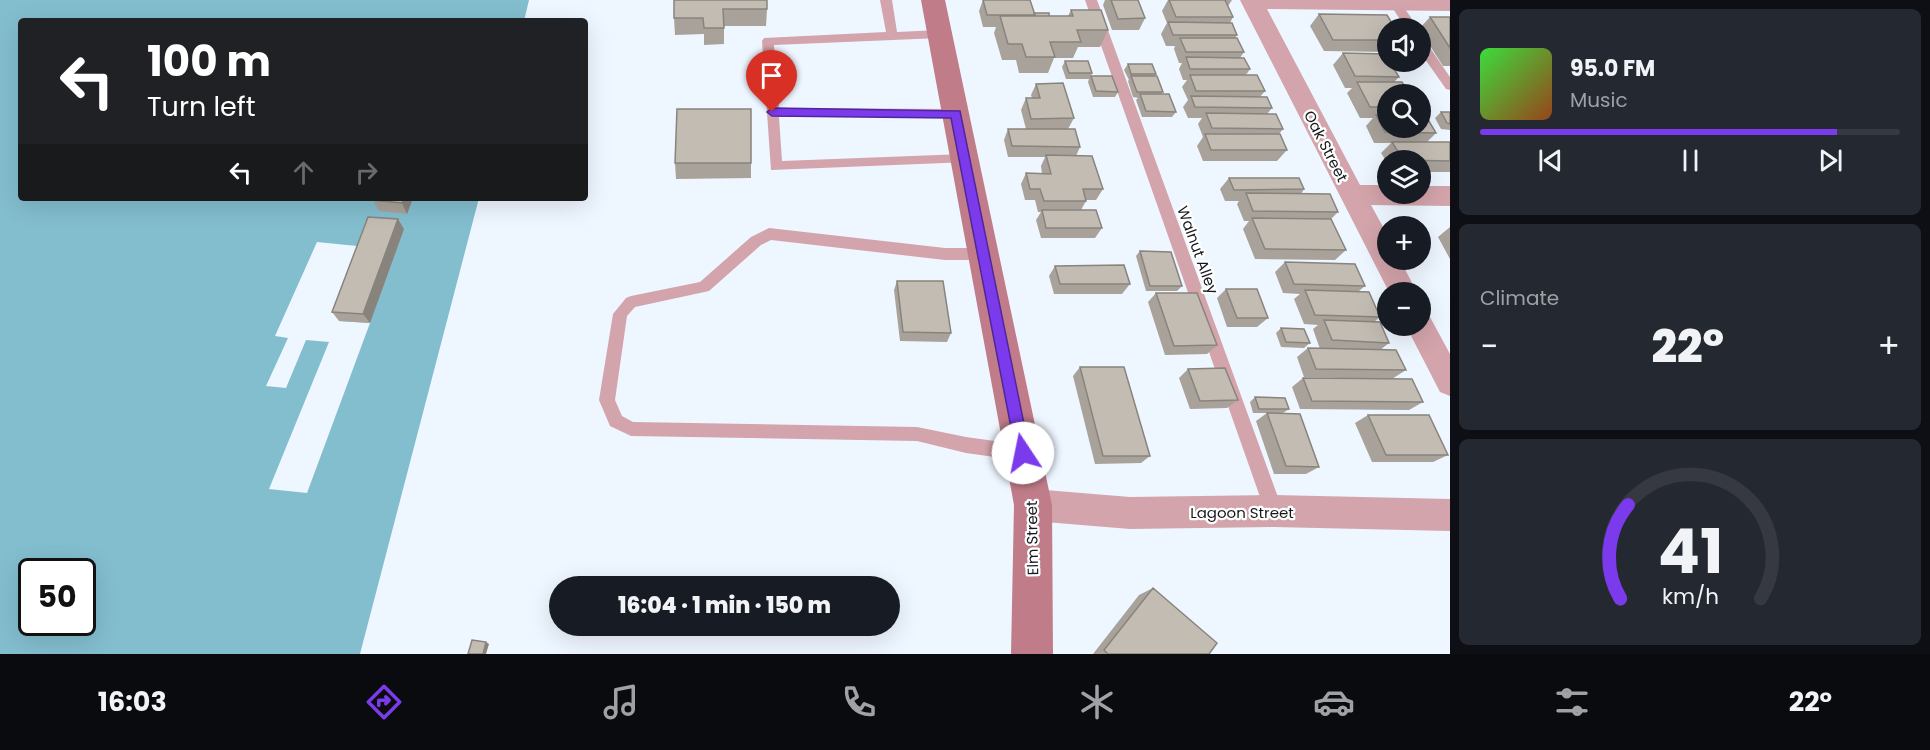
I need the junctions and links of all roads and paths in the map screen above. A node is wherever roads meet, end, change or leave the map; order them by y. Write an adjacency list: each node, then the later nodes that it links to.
1 (886, 0): 9 (lane)
2 (933, 0): 8 (main road, Elm Street)
3 (1091, 0): 23 (lane, Walnut Alley)
4 (1252, 1): 5 (street); 15 (street, Oak Street)
5 (1394, 2): 6 (street); 7 (lane)
6 (1450, 4)
7 (1405, 18)
8 (940, 34): 9 (lane); 13 (main road, Elm Street)
9 (892, 36): 12 (lane)
10 (1431, 58): 11 (lane)
11 (1450, 86)
12 (772, 112): 13 (lane); 14 (lane)
13 (956, 114): 14 (main road, Elm Street)
14 (964, 159): 17 (main road, Elm Street)
15 (1351, 195): 16 (street); 18 (street, Oak Street)
16 (1450, 196)
17 (983, 254): 21 (main road, Elm Street); 21 (lane)
18 (1397, 282)
19 (1425, 336): 20 (street)
20 (1450, 383)
21 (1023, 453): 22 (main road, Elm Street)
22 (1034, 505): 23 (street, Lagoon Street); 25 (main road, Elm Street)
23 (1274, 511): 24 (street, Lagoon Street)
24 (1450, 515)
25 (1032, 654)

